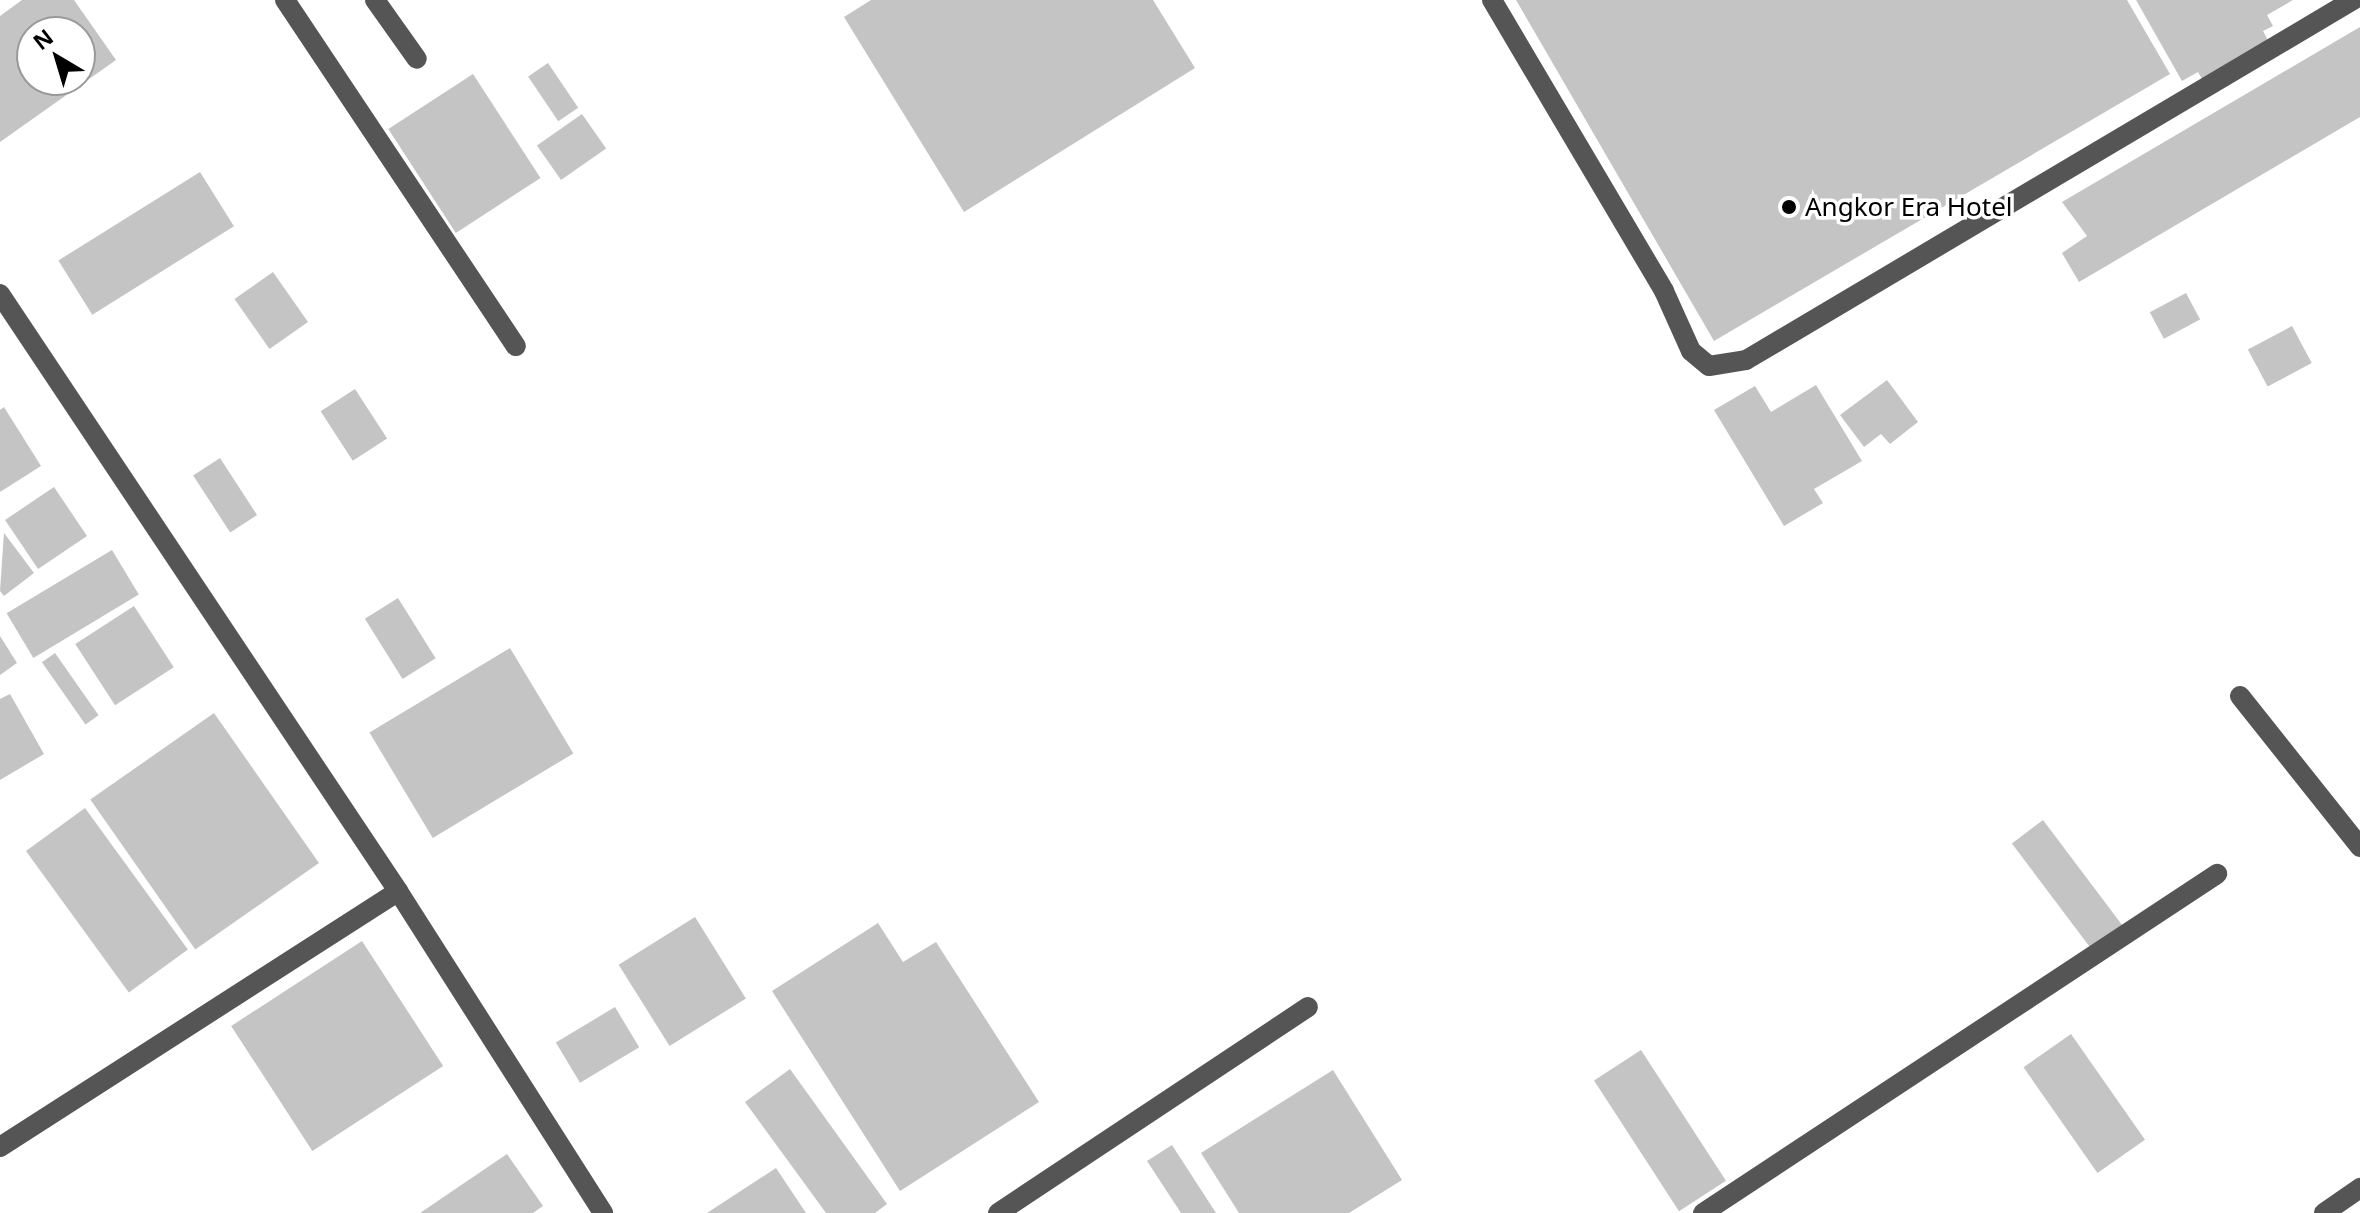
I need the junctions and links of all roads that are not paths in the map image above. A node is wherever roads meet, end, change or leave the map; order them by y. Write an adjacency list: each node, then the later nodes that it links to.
1 (285, 0): 7 (street)
2 (375, 0): 5 (street)
3 (1492, 0): 4 (street)
4 (2353, 0)
5 (417, 59)
6 (0, 294): 11 (street)
7 (516, 346)
8 (2240, 696): 9 (street)
9 (2360, 847)
10 (2217, 874): 17 (street)
11 (398, 891): 13 (street); 15 (street)
12 (1308, 1007): 16 (street)
13 (0, 1147)
14 (2360, 1188): 18 (street)
15 (603, 1213)
16 (998, 1213)
17 (1703, 1213)
18 (2324, 1213)

